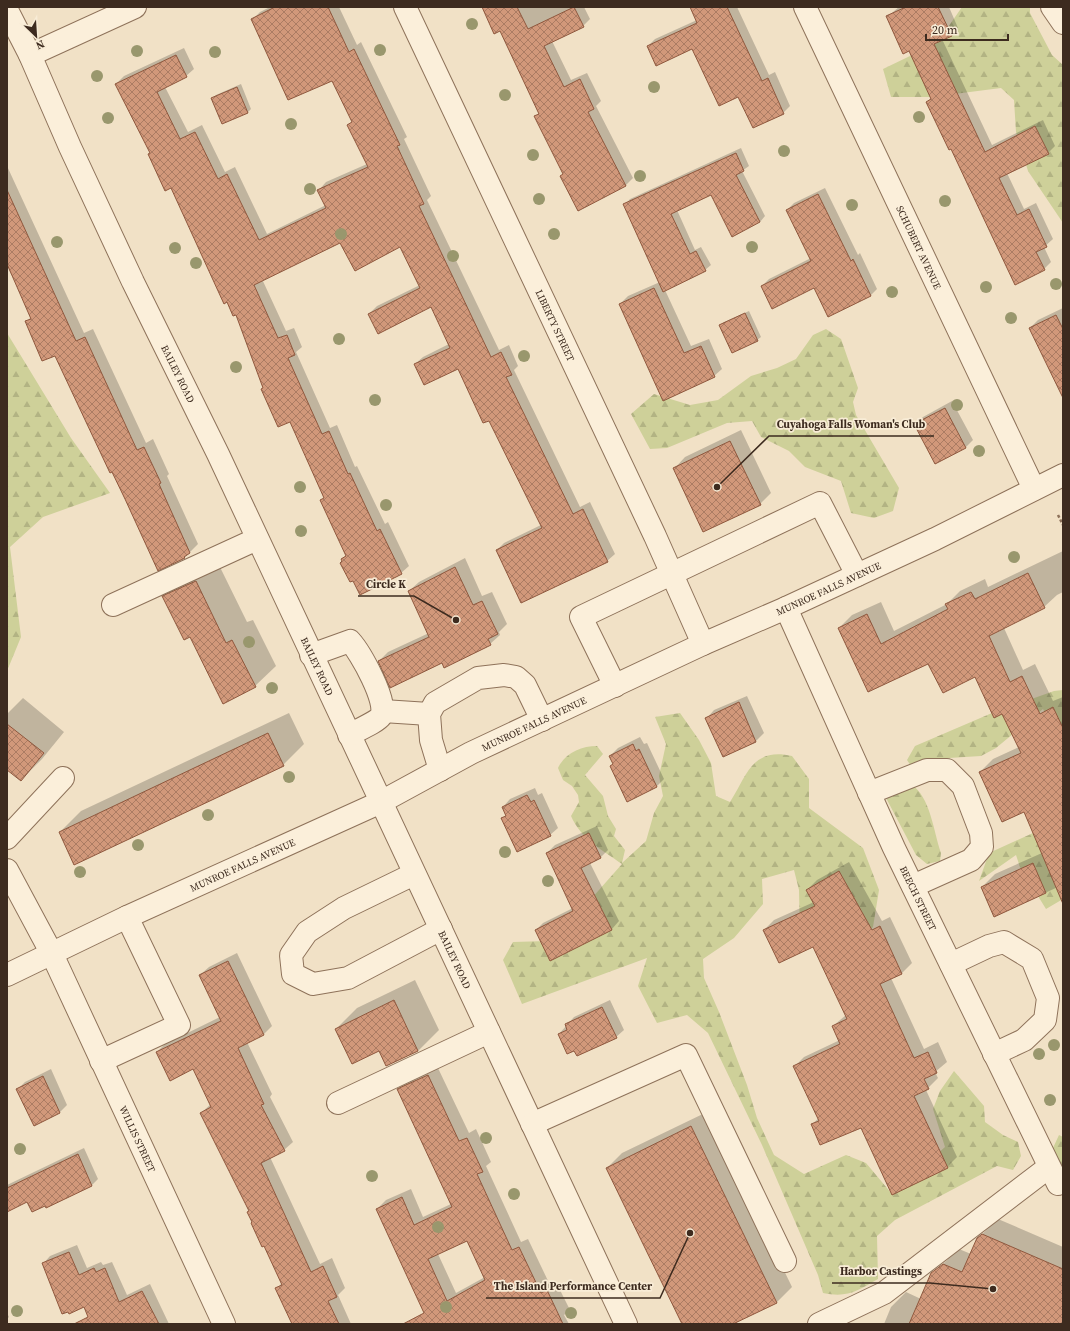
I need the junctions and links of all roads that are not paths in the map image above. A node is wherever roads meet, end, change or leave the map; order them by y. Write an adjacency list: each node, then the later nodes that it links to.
1 (135, 7): 7 (street)
2 (405, 7): 11 (street, LIBERTY STREET)
3 (805, 7): 9 (street, SCHUBERT AVENUE)
4 (1052, 7): 6 (street)
5 (7, 10): 7 (street, BAILEY ROAD)
6 (1063, 23)
7 (30, 55): 10 (street, BAILEY ROAD)
8 (1063, 475): 9 (street, MUNROE FALLS AVENUE)
9 (1034, 488): 12 (street, MUNROE FALLS AVENUE)
10 (257, 539): 13 (street); 16 (street, BAILEY ROAD)
11 (672, 574): 12 (street); 15 (street, LIBERTY STREET); 17 (street)
12 (857, 575): 14 (street, MUNROE FALLS AVENUE)
13 (113, 605)
14 (786, 608): 15 (street, MUNROE FALLS AVENUE); 24 (street, BEECH STREET)
15 (703, 644): 17 (street, MUNROE FALLS AVENUE)
16 (311, 655): 18 (street); 21 (street, BAILEY ROAD)
17 (615, 686): 20 (street, MUNROE FALLS AVENUE)
18 (383, 711): 19 (street); 21 (street)
19 (429, 714): 20 (street); 22 (street)
20 (542, 720): 22 (street, MUNROE FALLS AVENUE)
21 (349, 735): 25 (street, BAILEY ROAD)
22 (440, 770): 25 (street, MUNROE FALLS AVENUE)
23 (63, 778): 26 (street)
24 (869, 793): 29 (street, BEECH STREET); 29 (street)
25 (381, 802): 28 (street, BAILEY ROAD); 30 (street, MUNROE FALLS AVENUE)
26 (7, 838)
27 (7, 870): 32 (street, WILLIS STREET)
28 (414, 874): 31 (street, BAILEY ROAD); 31 (street)
29 (913, 886): 33 (street, BEECH STREET)
30 (127, 917): 32 (street, MUNROE FALLS AVENUE); 37 (street)
31 (441, 929): 35 (street, BAILEY ROAD)
32 (52, 954): 34 (street, MUNROE FALLS AVENUE); 37 (street, WILLIS STREET)
33 (951, 964): 36 (street, BEECH STREET); 36 (street)
34 (7, 975)
35 (489, 1032): 38 (street); 39 (street, BAILEY ROAD)
36 (994, 1054): 43 (street, BEECH STREET)
37 (101, 1061): 41 (street, WILLIS STREET)
38 (338, 1103)
39 (532, 1124): 40 (street); 42 (street, BAILEY ROAD)
40 (785, 1261)
41 (224, 1324)
42 (626, 1324)
43 (819, 1324)

